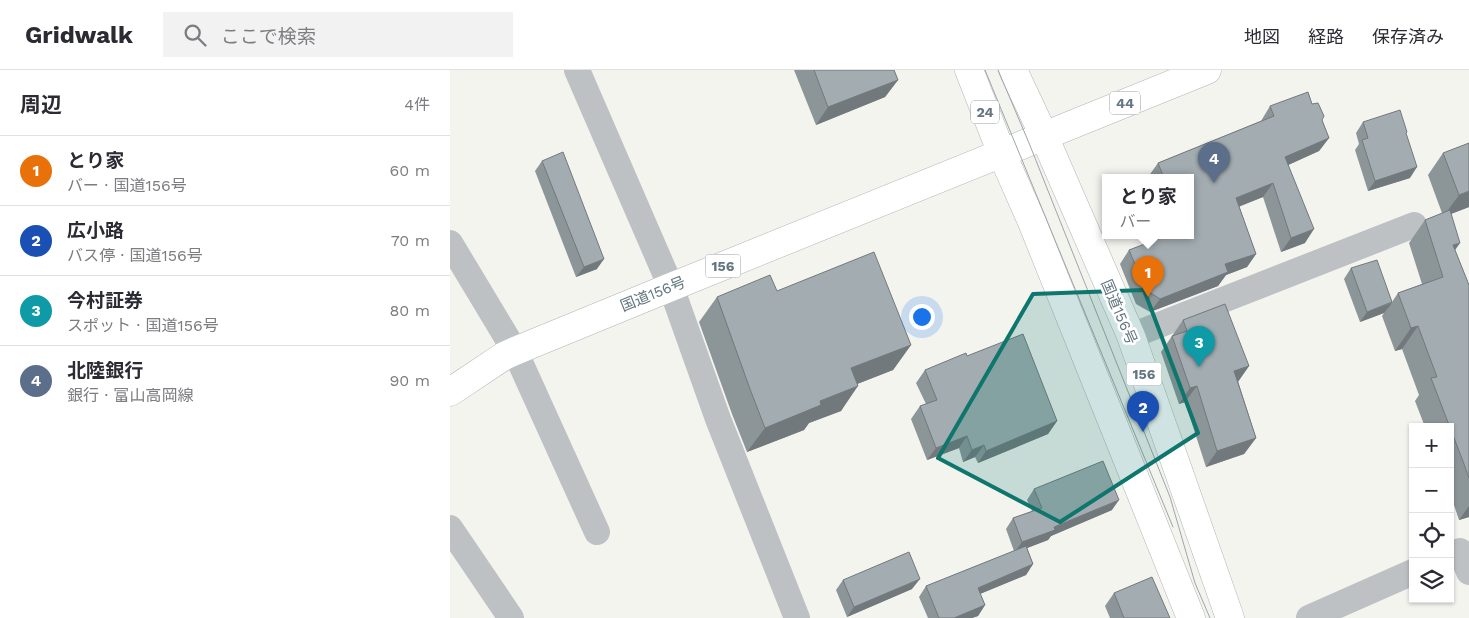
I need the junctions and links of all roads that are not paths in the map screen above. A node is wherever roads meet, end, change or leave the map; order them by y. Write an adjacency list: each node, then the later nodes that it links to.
1 (577, 70): 9 (street)
2 (969, 70): 6 (main road, 24)
3 (1013, 70): 5 (main road)
4 (1207, 70): 5 (main road, 44)
5 (1044, 136): 6 (main road, 国道156号 / 156); 10 (main road, 国道156号 / 156)
6 (1002, 154): 9 (main road, 国道156号 / 156); 18 (main road)
7 (1414, 225): 10 (street)
8 (450, 243): 11 (street)
9 (671, 287): 11 (main road, 国道156号 / 156); 17 (street)
10 (1130, 336): 19 (main road, 国道156号 / 156)
11 (515, 351): 12 (main road, 国道156号 / 156); 14 (street)
12 (450, 392)
13 (450, 528): 16 (street)
14 (597, 532)
15 (1409, 574): 20 (street)
16 (511, 618)
17 (797, 618)
18 (1191, 618)
19 (1230, 618)
20 (1309, 618)

